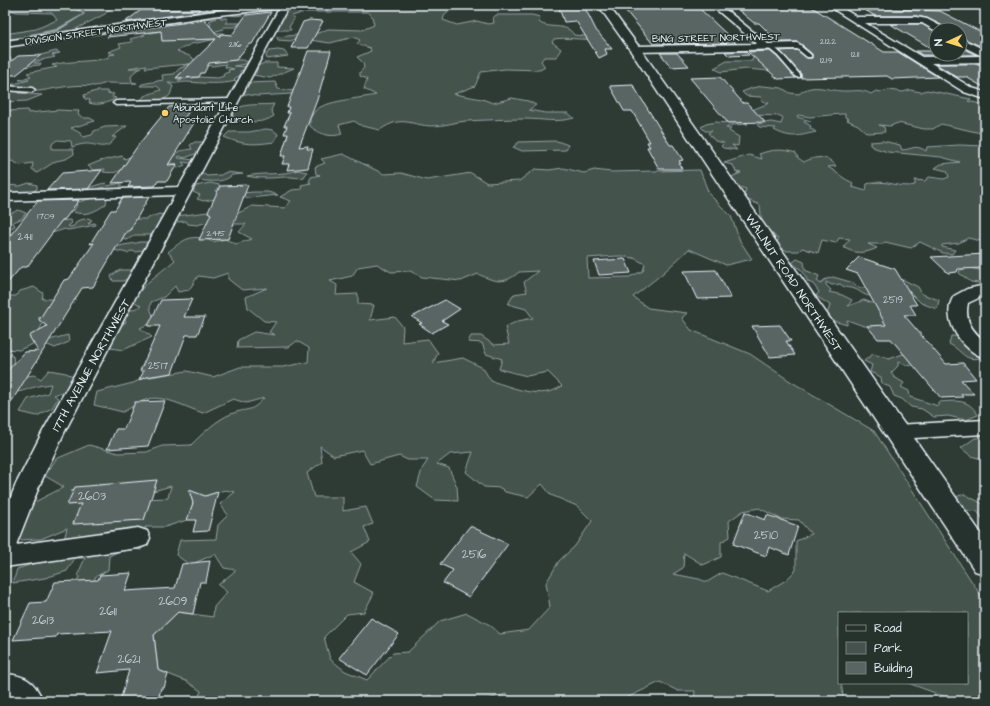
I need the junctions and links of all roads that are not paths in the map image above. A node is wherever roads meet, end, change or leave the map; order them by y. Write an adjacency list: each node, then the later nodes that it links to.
1 (284, 5): 7 (street, DIVISION STREET NORTHWEST); 20 (street, 17TH AVENUE NORTHWEST)
2 (603, 5): 11 (street, WALNUT ROAD NORTHWEST)
3 (715, 5): 9 (street)
4 (831, 5): 5 (street)
5 (854, 20): 6 (street); 15 (street)
6 (928, 23)
7 (7, 45)
8 (968, 45): 12 (street)
9 (767, 46): 10 (street, BING STREET NORTHWEST); 11 (street, BING STREET NORTHWEST); 16 (lane)
10 (797, 46): 13 (lane)
11 (635, 49): 27 (street, WALNUT ROAD NORTHWEST)
12 (985, 54)
13 (809, 56)
14 (985, 59): 15 (street)
15 (919, 60): 19 (street)
16 (798, 76)
17 (5, 88): 18 (lane)
18 (32, 90)
19 (980, 95)
20 (233, 101): 21 (lane); 22 (street, 17TH AVENUE NORTHWEST)
21 (116, 103)
22 (184, 191): 23 (street); 29 (street, 17TH AVENUE NORTHWEST)
23 (8, 200)
24 (985, 290): 25 (street)
25 (985, 352)
26 (985, 427): 27 (street)
27 (896, 432): 31 (street, WALNUT ROAD NORTHWEST)
28 (138, 538): 30 (street)
29 (5, 542)
30 (5, 557)
31 (985, 562)
32 (5, 688): 33 (street)
33 (28, 701)

